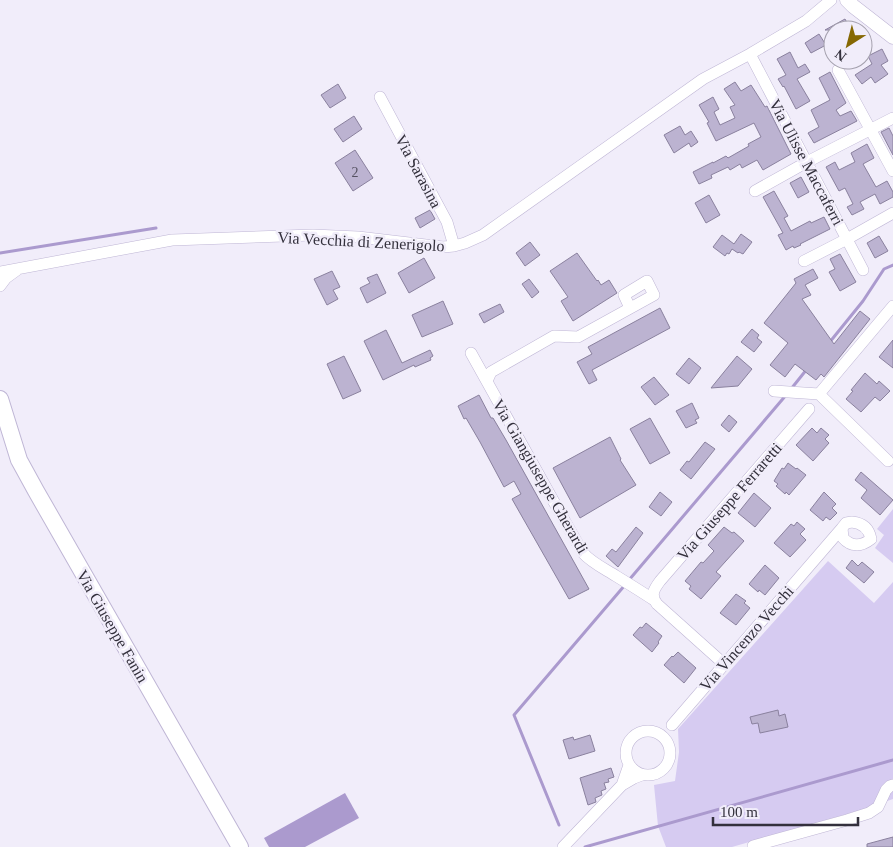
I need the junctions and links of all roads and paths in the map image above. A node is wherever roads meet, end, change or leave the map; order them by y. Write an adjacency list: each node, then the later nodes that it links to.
1 (831, 0): 4 (street, Via Vecchia di Zenerigolo)
2 (847, 0): 3 (street)
3 (893, 37)
4 (750, 54): 9 (street, Via Ulisse Maccaferri); 14 (street, Via Vecchia di Zenerigolo)
5 (838, 70): 8 (street)
6 (380, 97): 14 (street, Via Sarasina)
7 (893, 118): 8 (street)
8 (871, 130): 9 (street); 10 (street)
9 (807, 162): 11 (street); 13 (street, Via Ulisse Maccaferri)
10 (893, 171)
11 (755, 190)
12 (893, 213): 13 (street)
13 (847, 239): 15 (street); 17 (street, Via Ulisse Maccaferri)
14 (454, 246): 16 (street, Via Vecchia di Zenerigolo)
15 (804, 261)
16 (19, 269): 18 (street, Via Vecchia di Zenerigolo); 19 (street)
17 (863, 270)
18 (0, 272)
19 (0, 286)
20 (893, 306): 25 (street)
21 (630, 308): 23 (street, Via Giangiuseppe Gherardi)
22 (471, 353): 23 (street, Via Giangiuseppe Gherardi)
23 (487, 381): 34 (street, Via Giangiuseppe Gherardi)
24 (779, 391): 25 (street)
25 (819, 394): 30 (street)
26 (0, 399): 29 (main road, Via Giuseppe Fanin)
27 (809, 409): 34 (street, Via Giuseppe Ferraretti)
28 (0, 429): 29 (street)
29 (19, 460): 44 (main road, Via Giuseppe Fanin)
30 (888, 462)
31 (842, 528): 32 (street); 32 (street); 33 (street, Via Vincenzo Vecchi)
32 (852, 545): 33 (street)
33 (821, 552): 35 (street, Via Vincenzo Vecchi)
34 (653, 598): 35 (street, Via Giangiuseppe Gherardi)
35 (724, 664): 36 (street, Via Vincenzo Vecchi)
36 (672, 724): 37 (street, Via Vincenzo Vecchi); 38 (street, Via Vincenzo Vecchi)
37 (653, 731): 38 (street); 39 (street)
38 (667, 742): 40 (street)
39 (628, 765): 40 (street); 41 (street)
40 (642, 775): 41 (street)
41 (622, 785): 45 (street)
42 (893, 786): 43 (street)
43 (753, 846)
44 (240, 847)
45 (563, 847)

